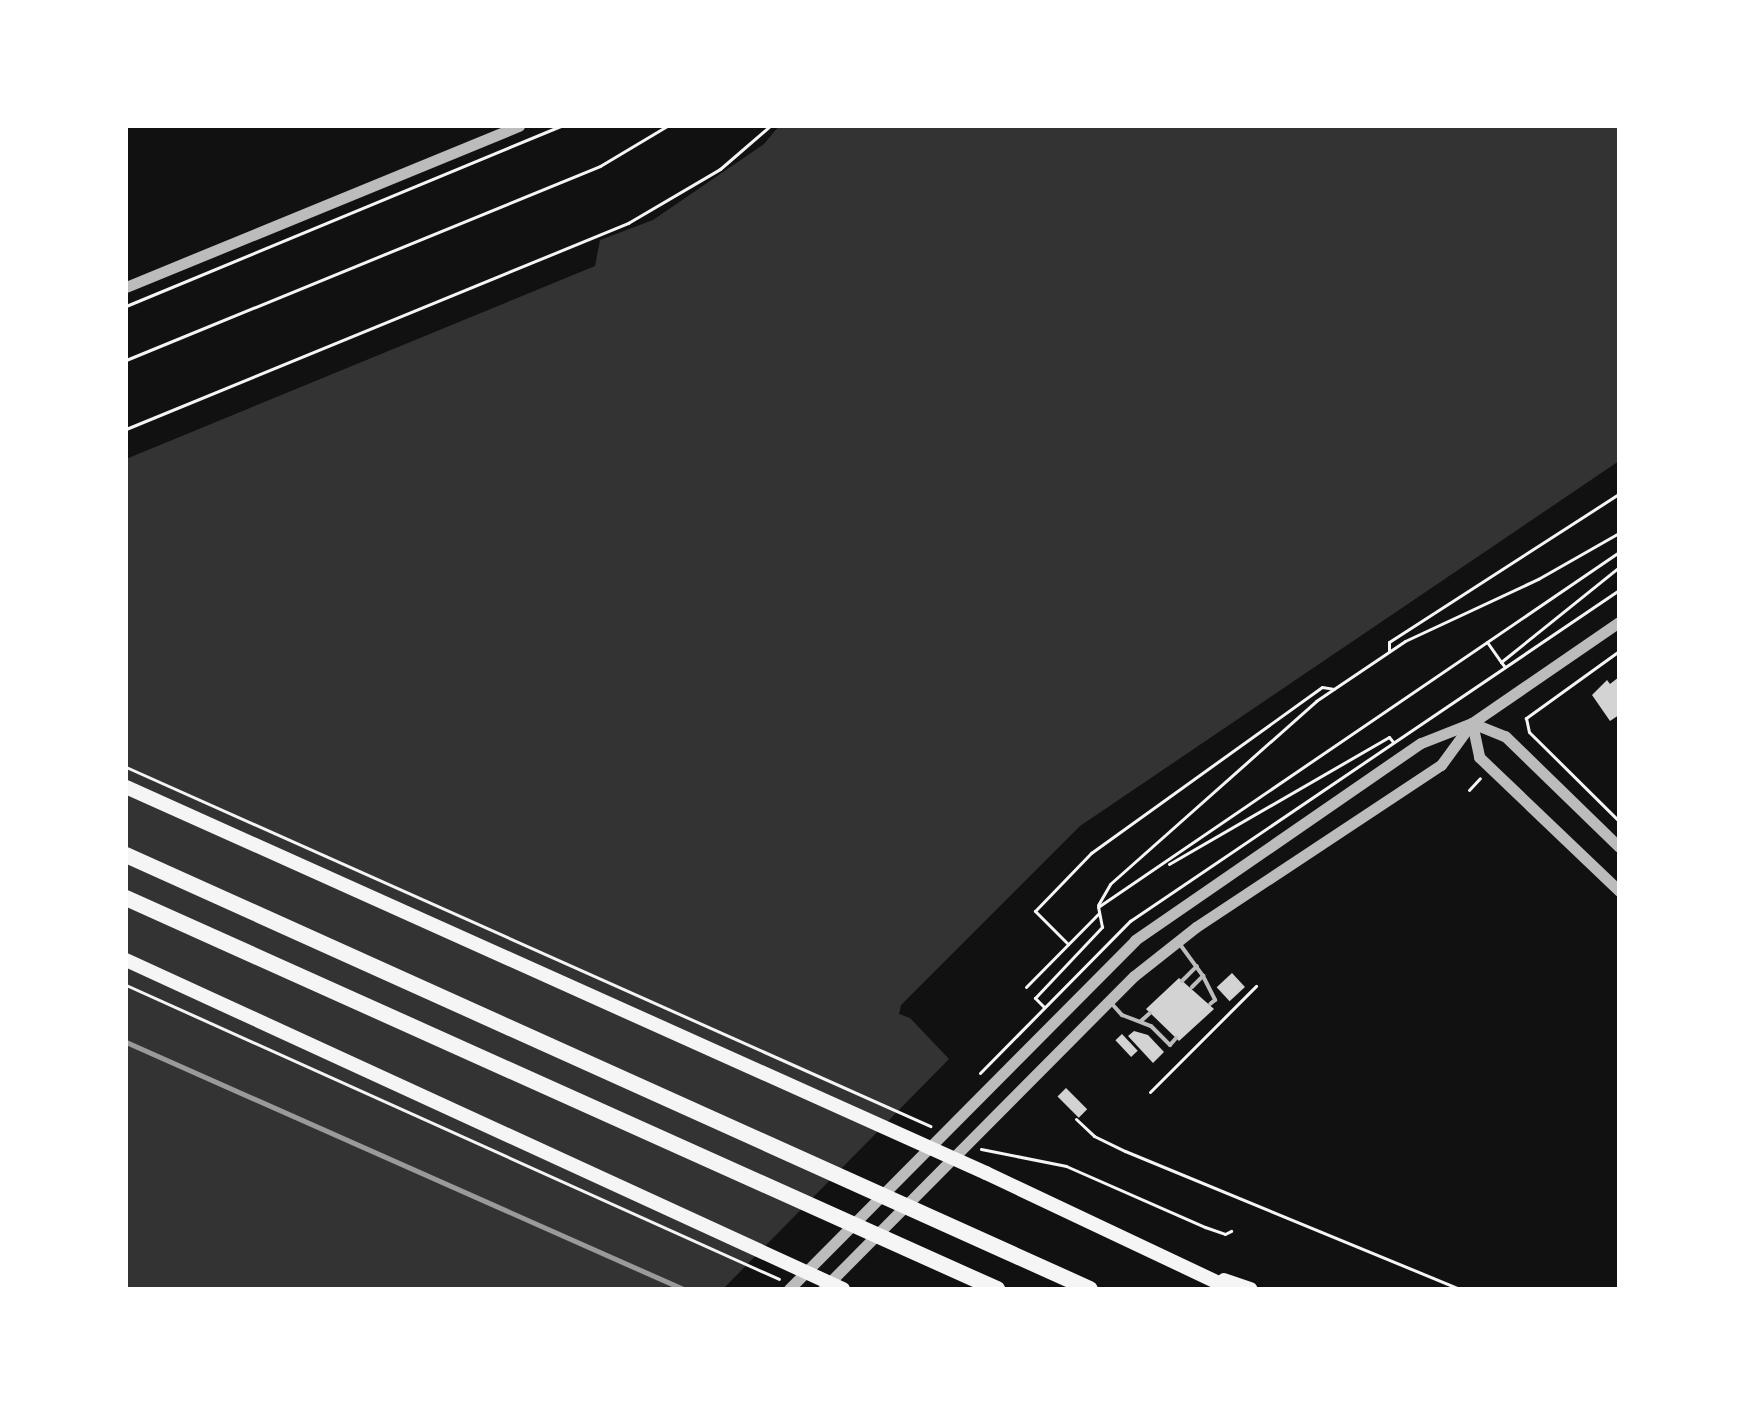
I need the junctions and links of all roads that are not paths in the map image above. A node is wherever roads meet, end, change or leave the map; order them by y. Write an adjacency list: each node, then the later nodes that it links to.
1 (519, 126): 2 (street)
2 (126, 287)
3 (1619, 622): 4 (street)
4 (1472, 723): 6 (street); 8 (street); 10 (street); 28 (street)
5 (126, 787): 27 (highway)
6 (1619, 847)
7 (126, 855): 32 (highway)
8 (1619, 891)
9 (126, 898): 31 (highway)
10 (1177, 941): 12 (lane); 18 (street)
11 (126, 960): 30 (highway)
12 (1197, 966): 13 (lane); 14 (lane)
13 (1203, 976): 15 (lane); 16 (lane)
14 (1182, 981)
15 (1192, 987)
16 (1210, 990): 17 (lane); 19 (lane)
17 (1203, 996)
18 (1109, 1001): 22 (lane); 29 (street)
19 (1210, 1004)
20 (1150, 1013): 22 (lane)
21 (1158, 1020): 23 (lane)
22 (1141, 1021): 23 (lane)
23 (1151, 1026): 25 (lane)
24 (1168, 1031): 25 (lane)
25 (1162, 1037): 26 (lane)
26 (1176, 1038)
27 (1204, 1274): 33 (highway); 34 (highway)
28 (787, 1286)
29 (823, 1289)
30 (843, 1289)
31 (997, 1289)
32 (1090, 1289)
33 (1231, 1289)
34 (1250, 1289)

